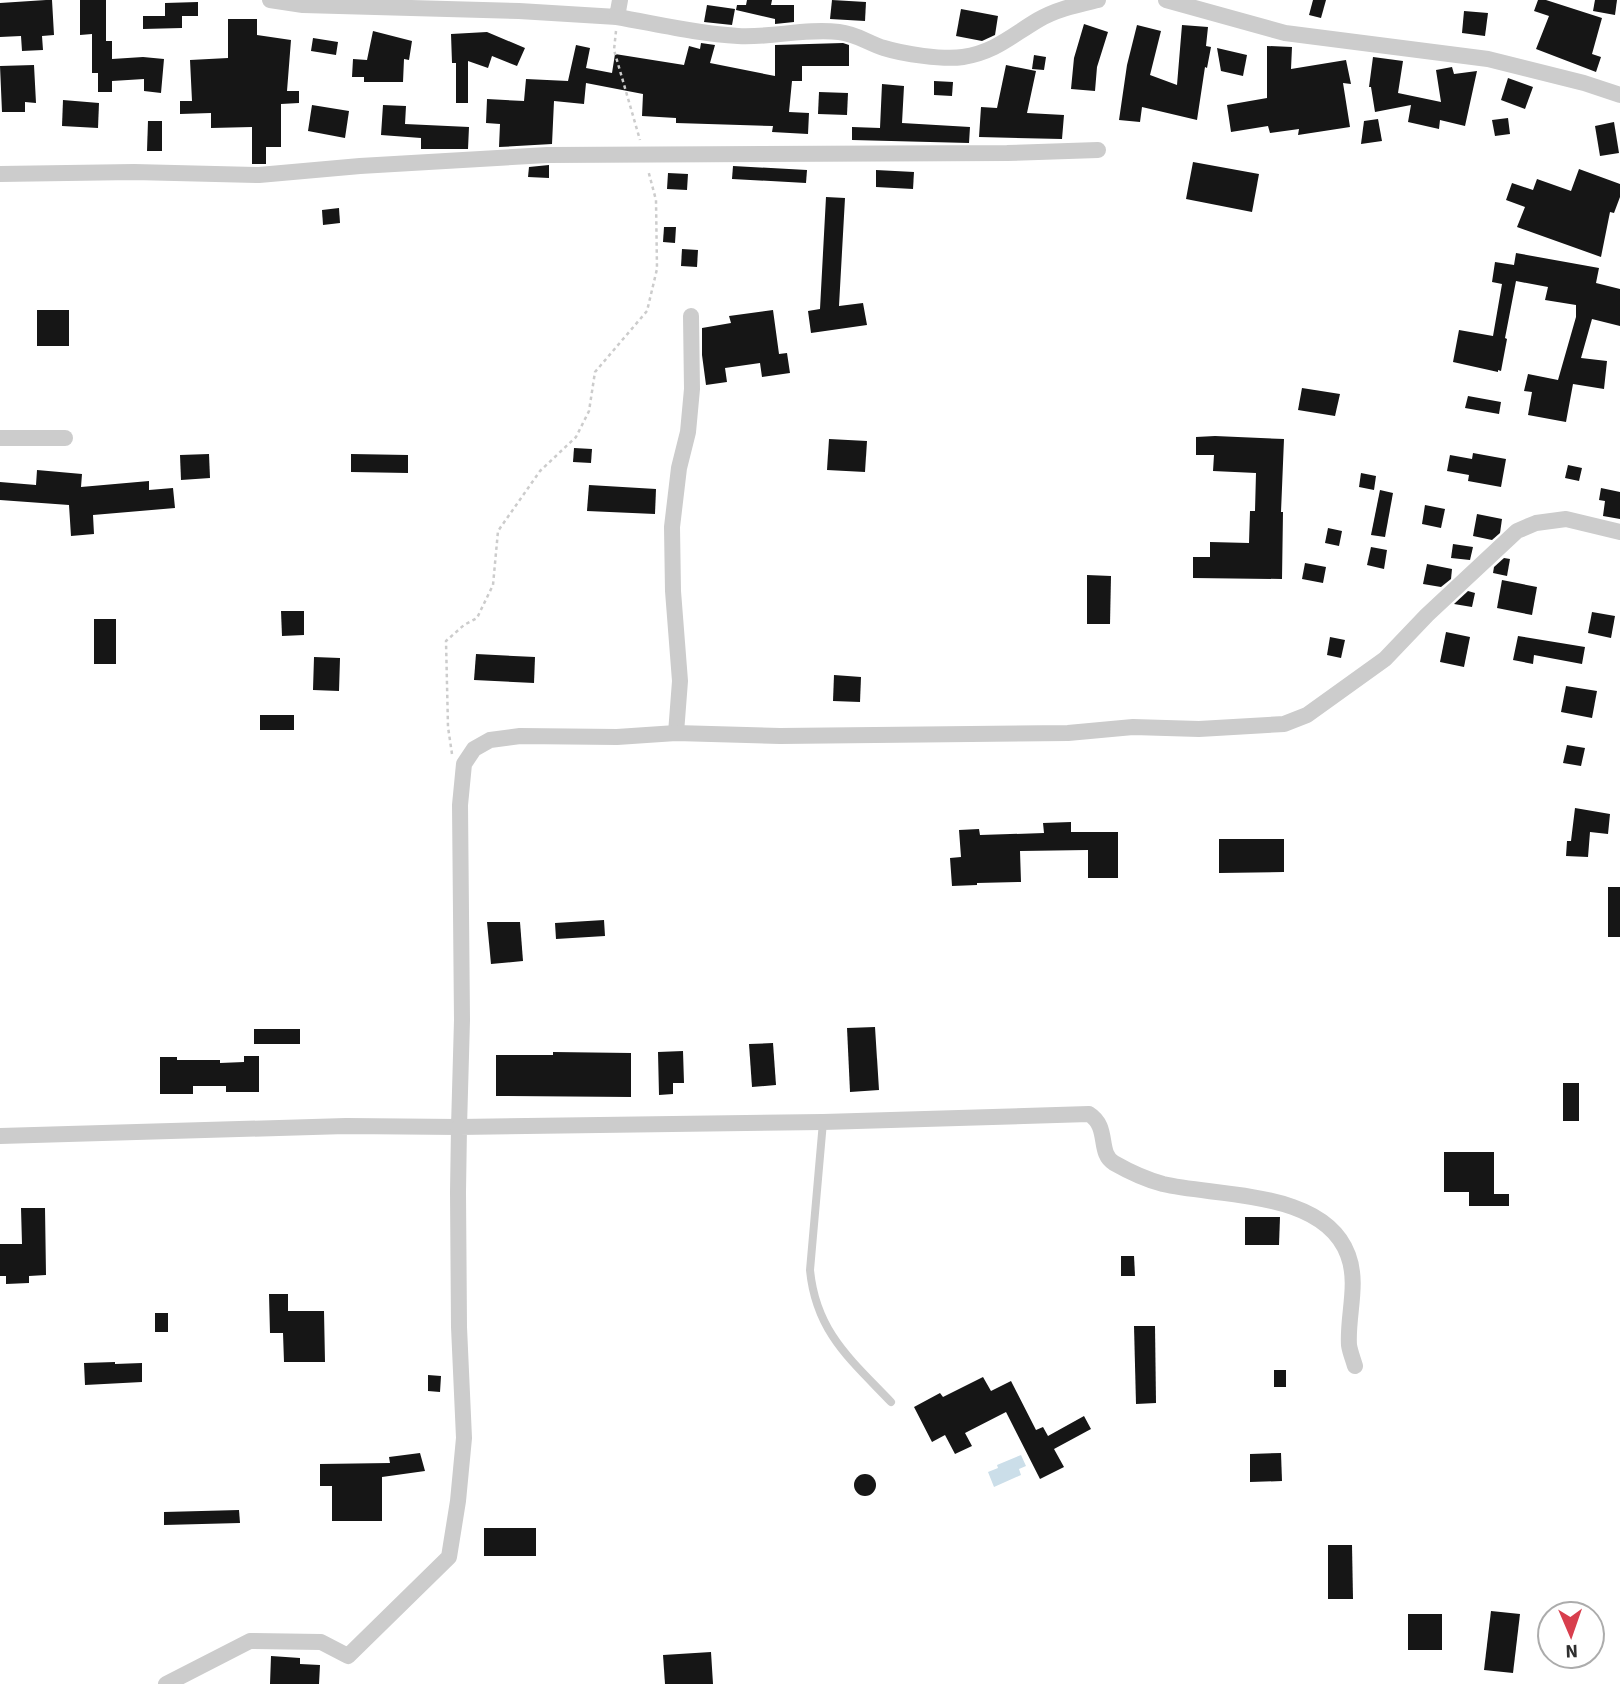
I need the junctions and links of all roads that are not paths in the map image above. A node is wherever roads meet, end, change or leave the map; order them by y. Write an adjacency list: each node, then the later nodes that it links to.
1 (270, 0): 5 (street)
2 (620, 0): 6 (street)
3 (1098, 0): 6 (street)
4 (1166, 0): 7 (street)
5 (429, 4): 6 (street)
6 (617, 17)
7 (1620, 95)
8 (1098, 150): 9 (street)
9 (0, 174)
10 (691, 316): 14 (street)
11 (0, 438): 12 (street)
12 (65, 438)
13 (1620, 532): 14 (street)
14 (676, 733): 16 (street)
15 (823, 1122): 16 (street); 18 (street); 19 (lane)
16 (459, 1127): 17 (street); 20 (street)
17 (0, 1136)
18 (1355, 1366)
19 (891, 1402)
20 (166, 1684)

